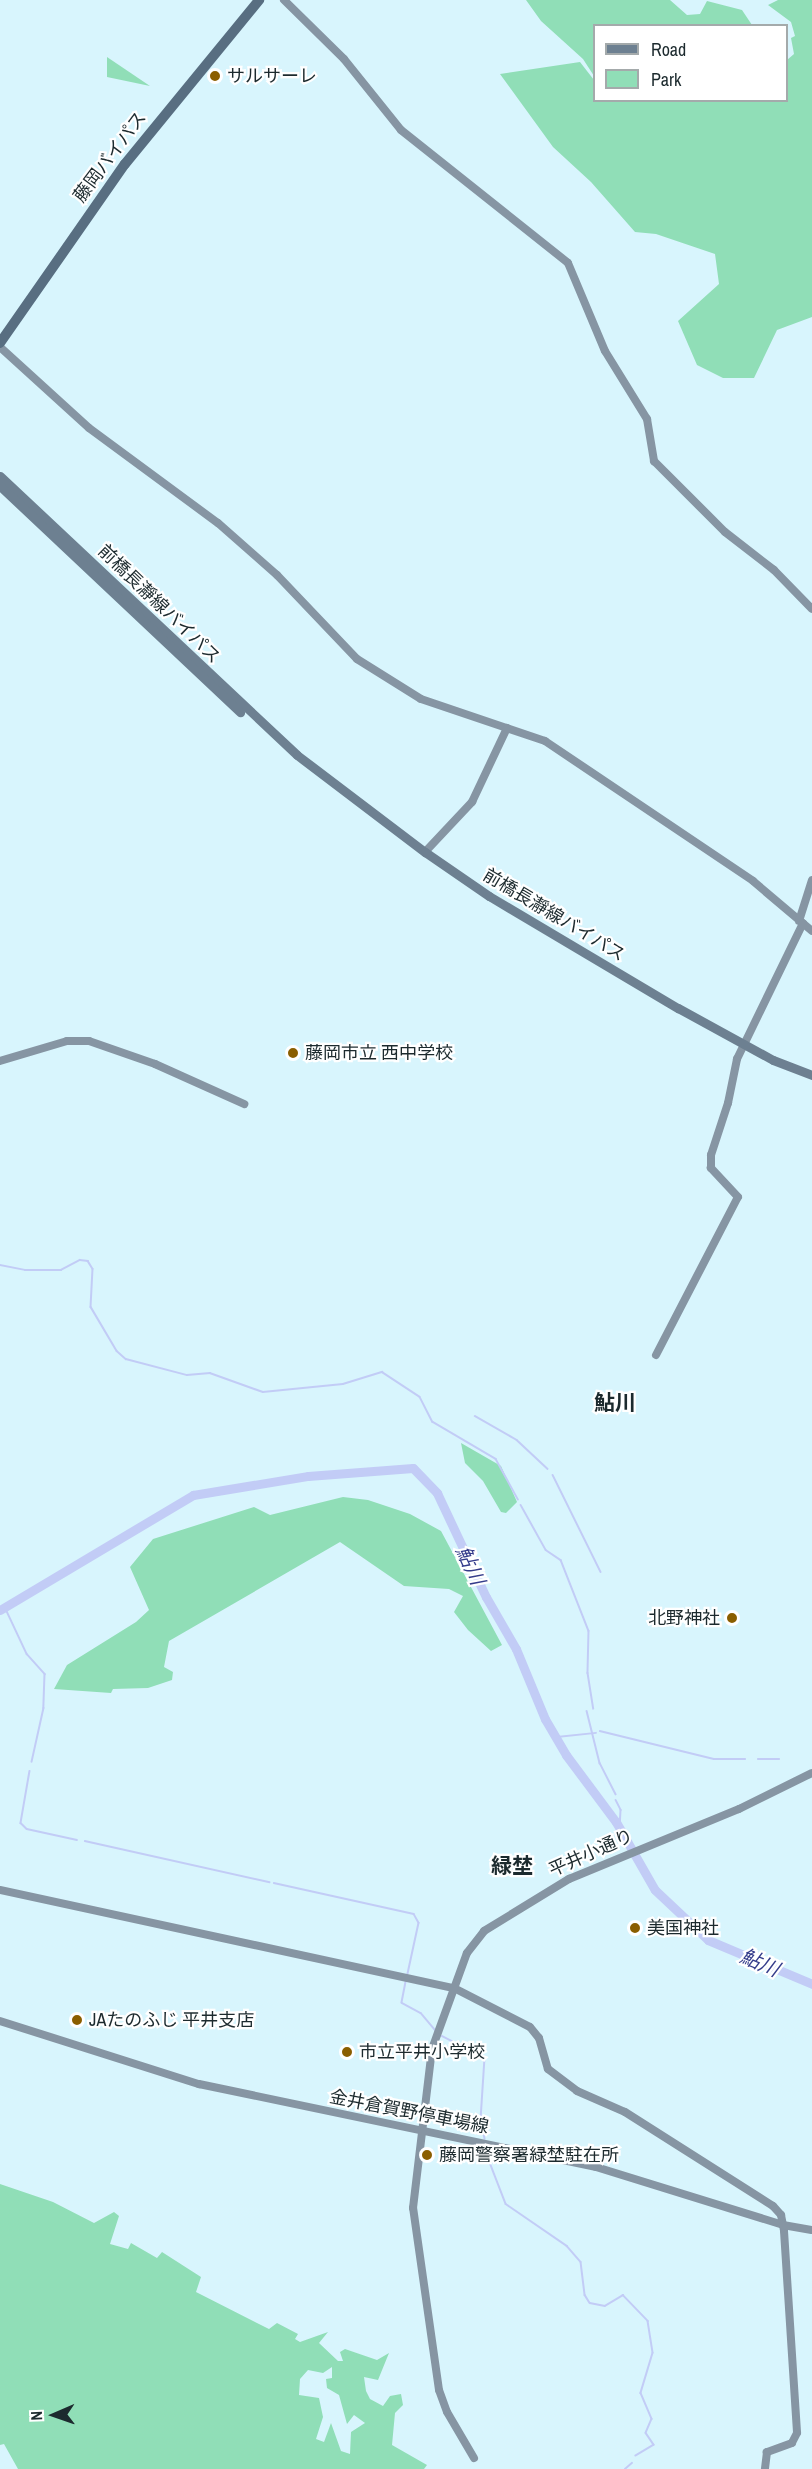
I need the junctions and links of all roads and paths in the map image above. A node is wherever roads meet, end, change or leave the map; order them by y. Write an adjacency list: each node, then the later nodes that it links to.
1 (259, 0): 3 (highway, 藤岡バイパス)
2 (284, 0): 6 (street)
3 (0, 345): 7 (street)
4 (0, 476): 8 (main road, 前橋長瀞線バイパス)
5 (0, 486): 8 (main road, 前橋長瀞線バイパス)
6 (812, 609)
7 (507, 728): 9 (street); 11 (street)
8 (297, 754): 9 (main road, 前橋長瀞線バイパス)
9 (425, 852): 13 (main road, 前橋長瀞線バイパス)
10 (812, 880): 11 (street)
11 (801, 922): 12 (street); 13 (street)
12 (812, 931)
13 (744, 1045): 15 (main road, 前橋長瀞線バイパス); 17 (street)
14 (0, 1061): 16 (street)
15 (812, 1074)
16 (244, 1104)
17 (656, 1355)
18 (812, 1773): 20 (street, 平井小通り)
19 (0, 1890): 20 (street)
20 (454, 1988): 22 (street, 平井小通り); 23 (street)
21 (0, 2021): 22 (street, 金井倉賀野停車場線)
22 (423, 2131): 23 (street, 金井倉賀野停車場線); 25 (street, 平井小通り)
23 (783, 2225): 24 (street, 金井倉賀野停車場線); 26 (street)
24 (812, 2230)
25 (474, 2458)
26 (765, 2469)

